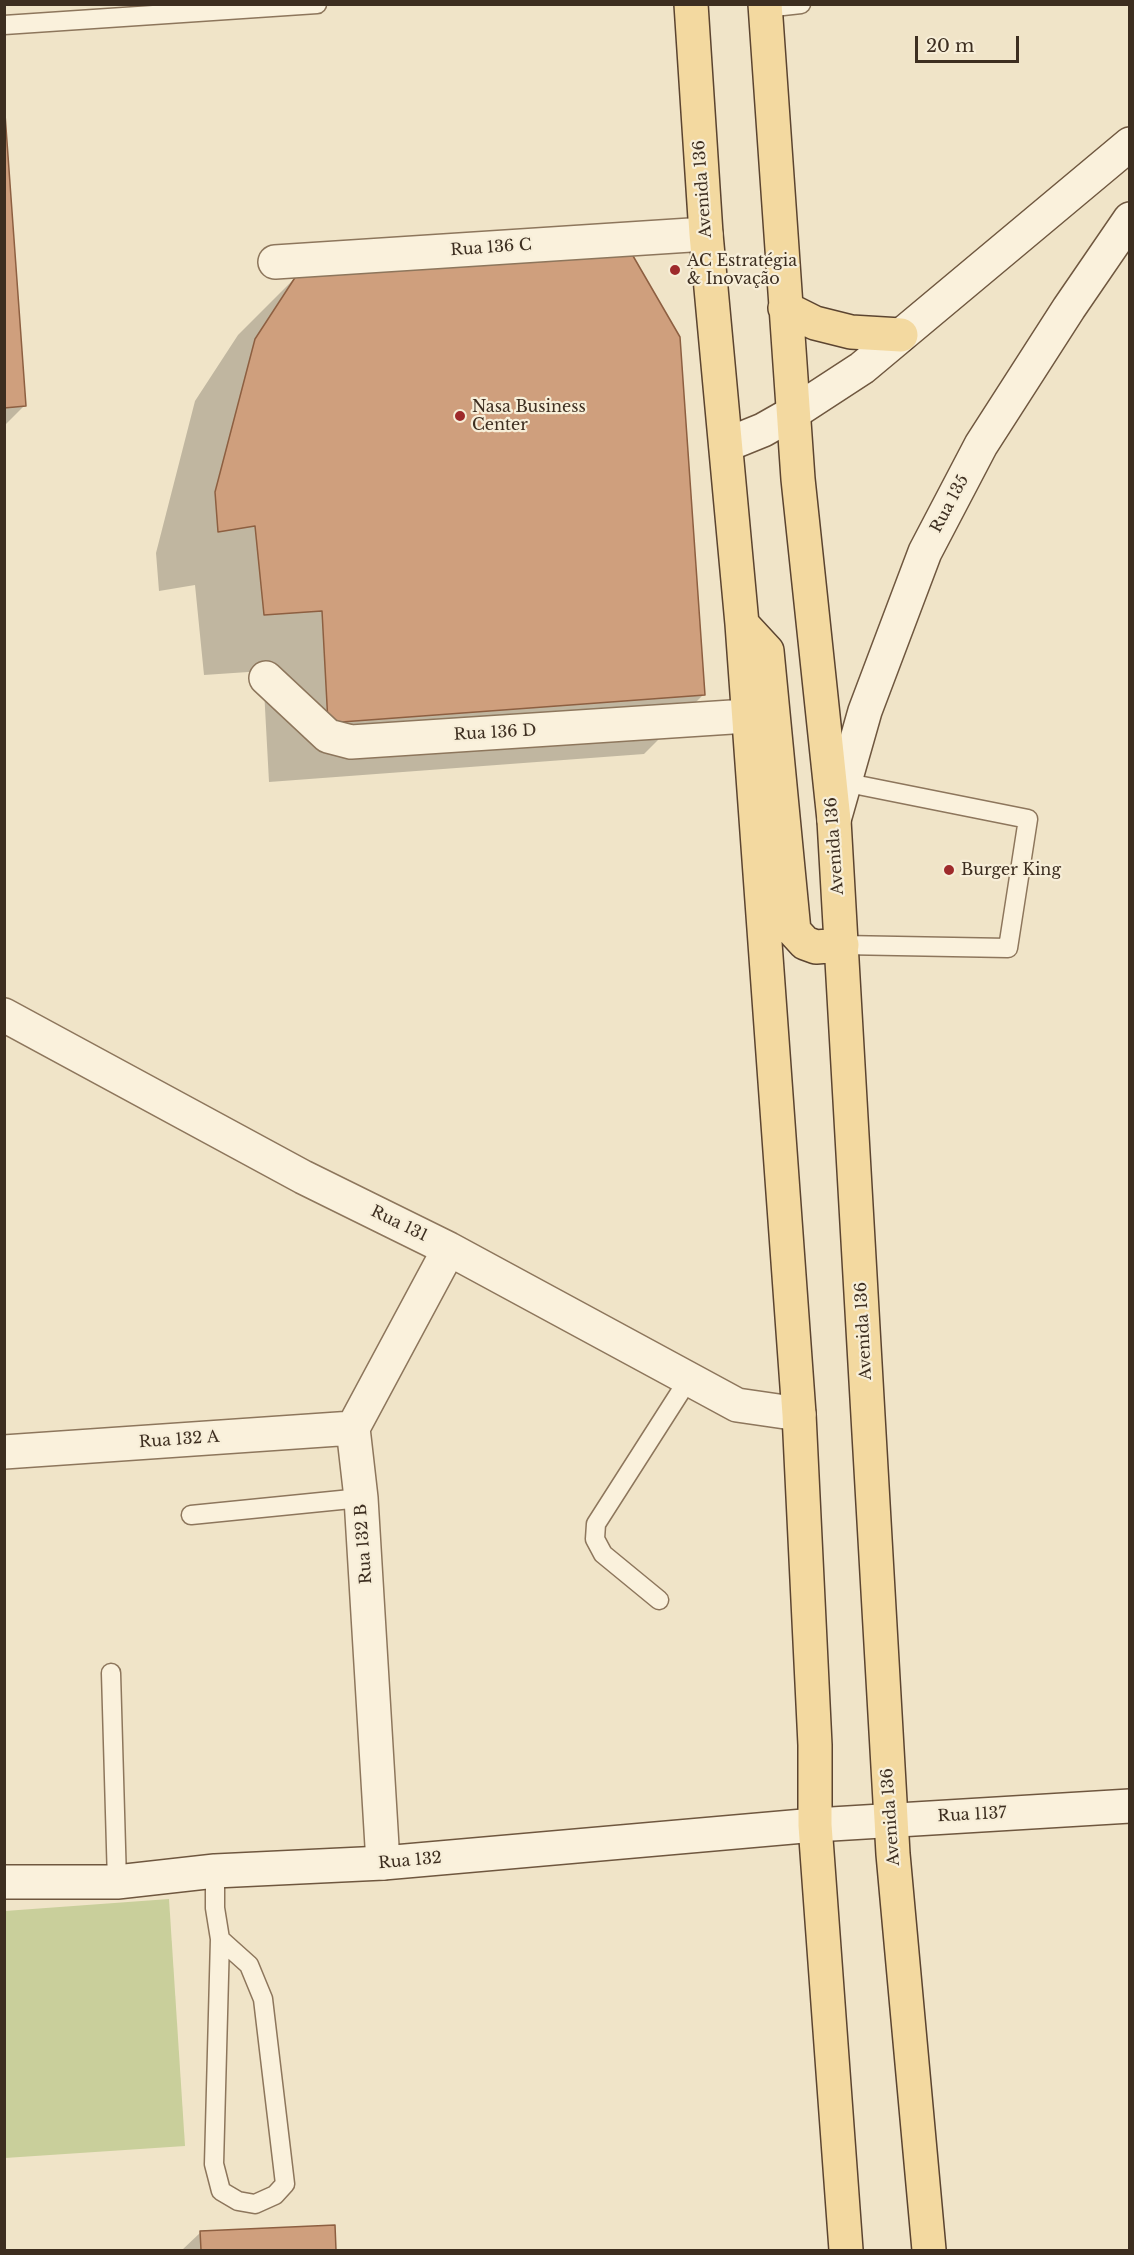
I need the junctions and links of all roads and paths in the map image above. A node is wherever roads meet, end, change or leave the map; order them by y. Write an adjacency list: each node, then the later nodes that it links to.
1 (317, 4): 5 (lane)
2 (691, 4): 8 (main road, Avenida 136)
3 (801, 4): 4 (lane)
4 (765, 7): 10 (main road, Avenida 136)
5 (4, 25)
6 (1130, 144): 11 (street)
7 (1130, 219): 17 (street, Rua 135)
8 (706, 234): 9 (street, Rua 136 C); 13 (main road, Avenida 136)
9 (275, 262)
10 (785, 308): 11 (main road); 12 (main road, Avenida 136)
11 (901, 335): 12 (street)
12 (793, 413): 13 (street); 17 (main road, Avenida 136)
13 (726, 444): 14 (main road, Avenida 136)
14 (742, 624): 16 (main road, Avenida 136); 18 (main road)
15 (267, 678): 16 (street, Rua 136 D)
16 (747, 716): 22 (main road, Avenida 136)
17 (838, 781): 18 (main road, Avenida 136); 18 (lane)
18 (842, 945): 30 (main road, Avenida 136)
19 (4, 1015): 20 (street, Rua 131)
20 (449, 1249): 21 (street, Rua 131); 23 (street)
21 (688, 1380): 22 (street, Rua 131); 27 (lane)
22 (799, 1414): 31 (main road, Avenida 136)
23 (352, 1428): 24 (street, Rua 132 A); 25 (street, Rua 132 B)
24 (4, 1452)
25 (361, 1498): 26 (lane); 32 (street, Rua 132 B)
26 (191, 1515)
27 (659, 1600)
28 (111, 1673): 35 (lane)
29 (1130, 1806): 30 (street, Rua 1137)
30 (891, 1820): 31 (street, Rua 1137); 38 (main road, Avenida 136)
31 (815, 1825): 32 (street, Rua 132); 37 (main road, Avenida 136)
32 (383, 1863): 33 (street, Rua 132)
33 (216, 1871): 35 (street, Rua 132); 36 (lane)
34 (4, 1882): 35 (street, Rua 132)
35 (117, 1882)
36 (220, 1939): 36 (lane)
37 (846, 2250)
38 (928, 2250)

